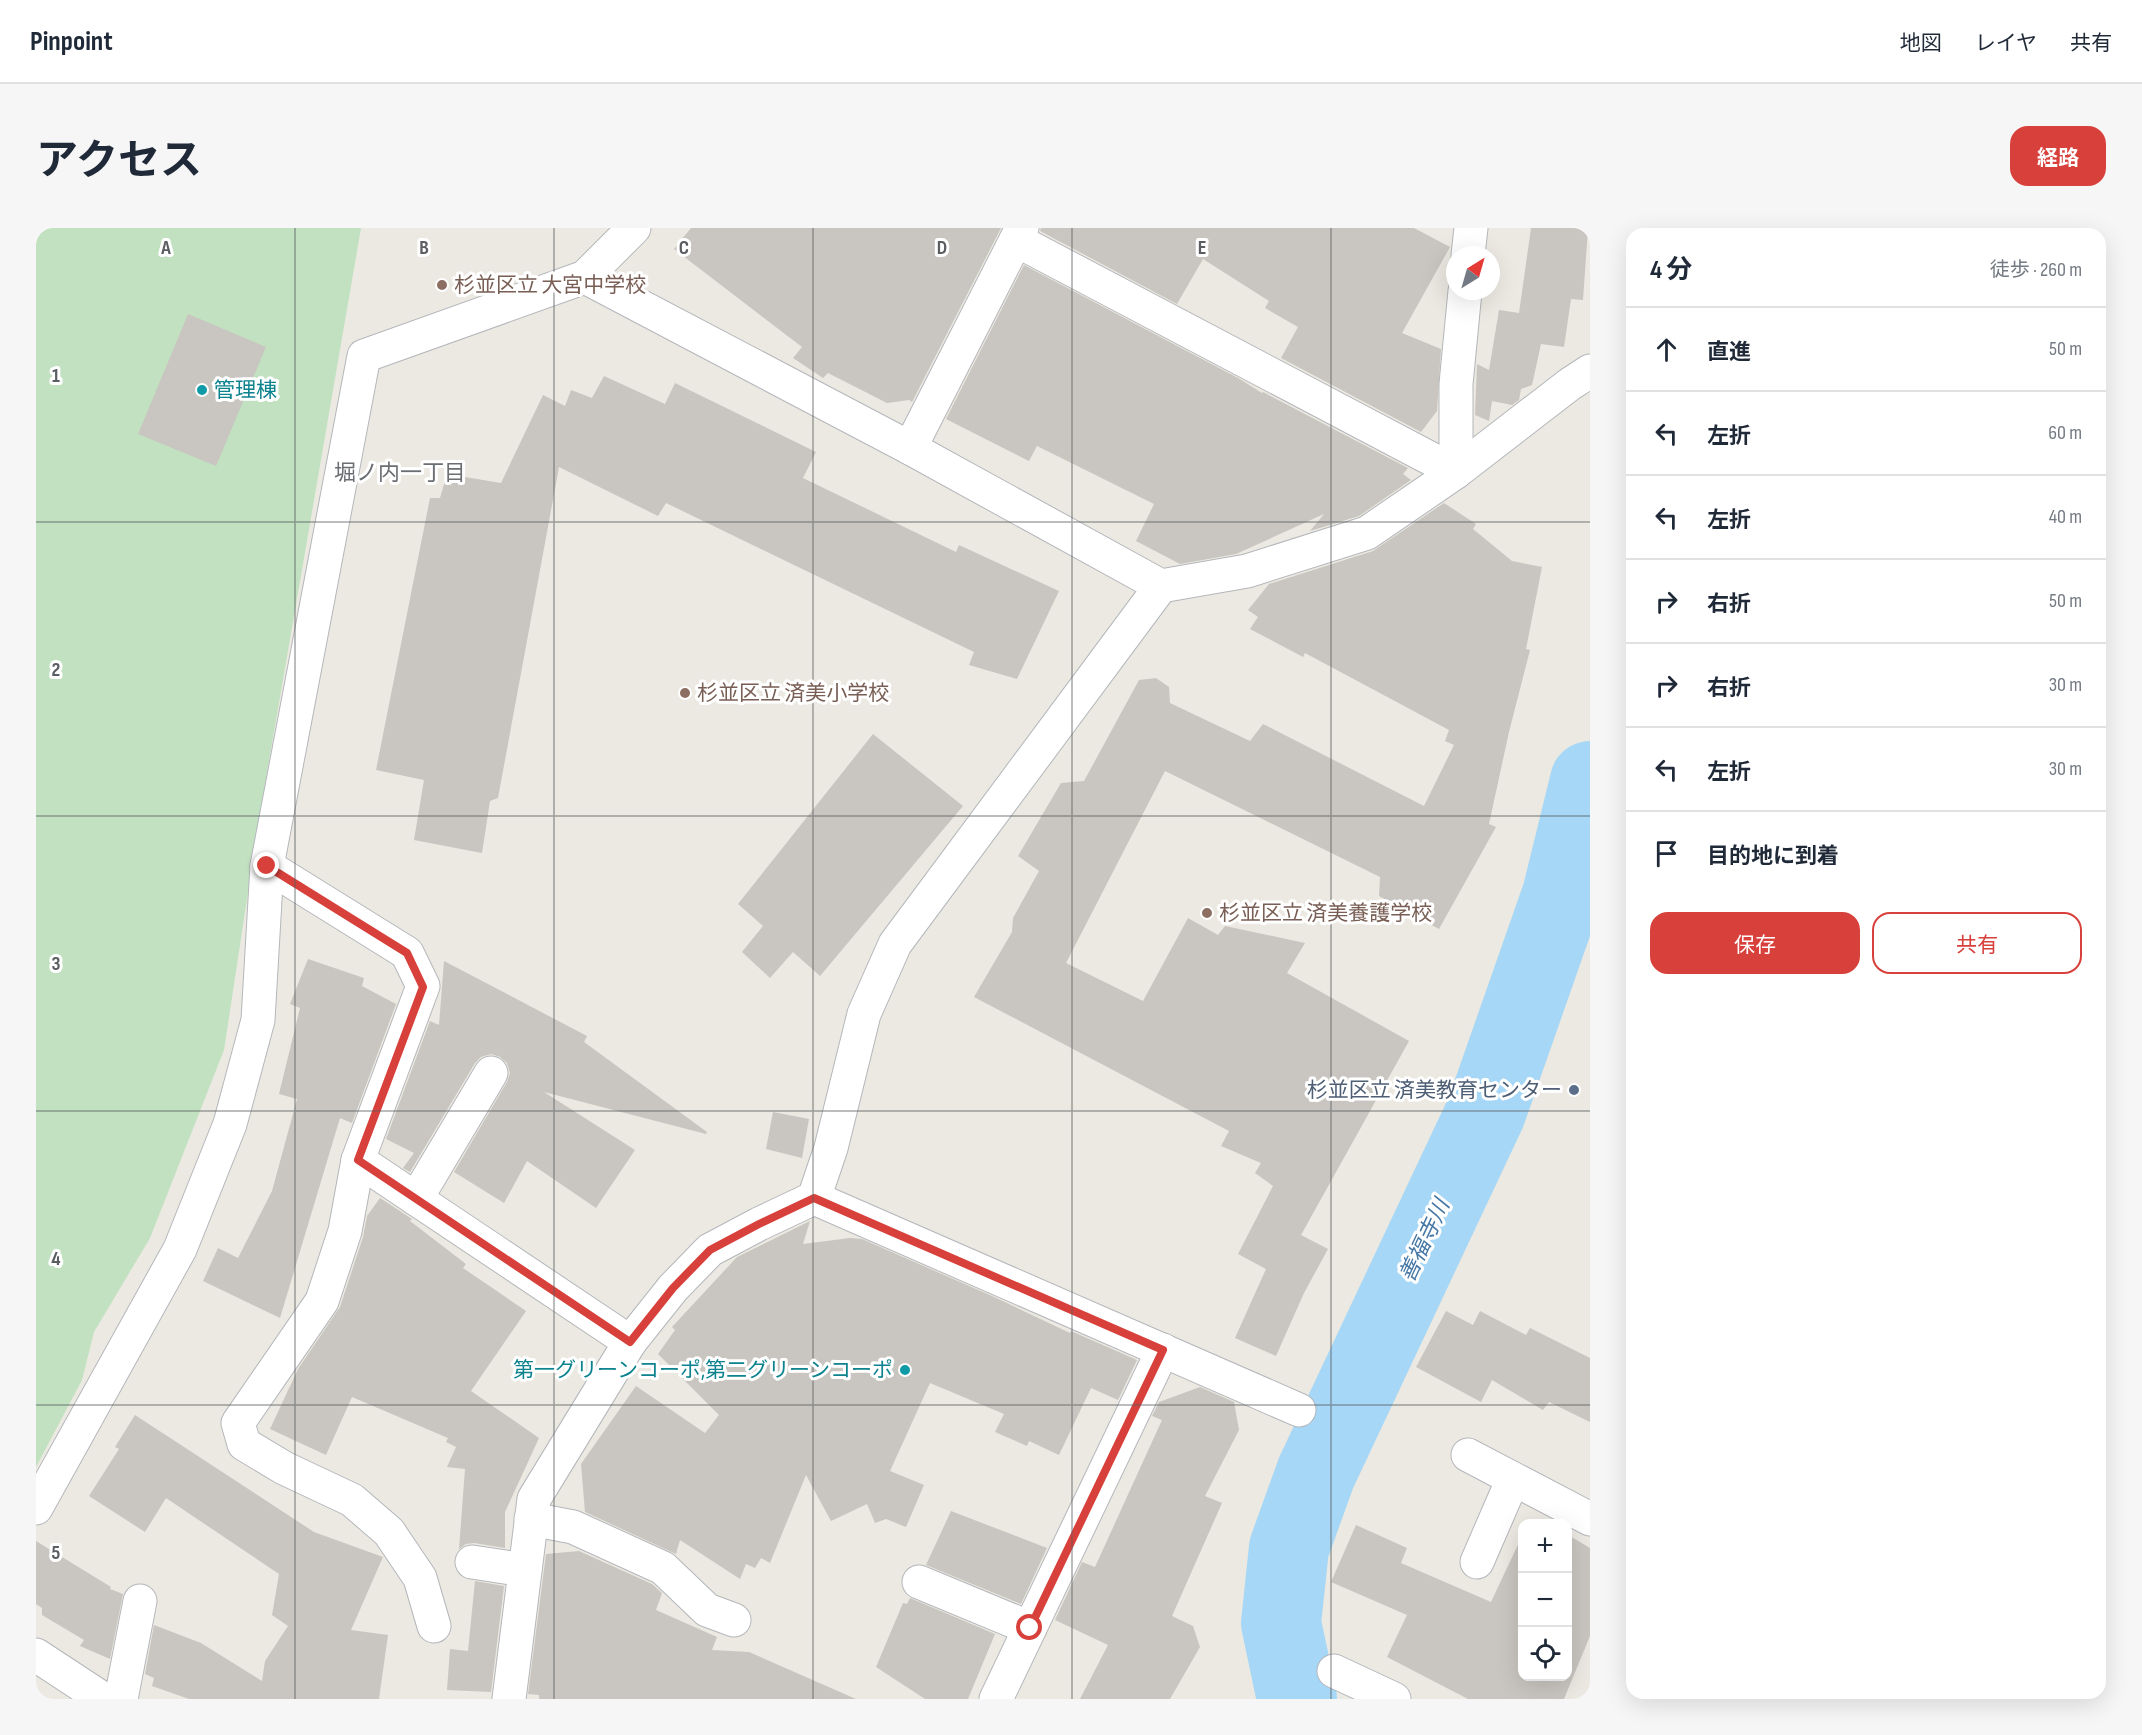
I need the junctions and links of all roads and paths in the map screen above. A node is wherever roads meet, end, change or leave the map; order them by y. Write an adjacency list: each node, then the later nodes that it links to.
1 (634, 228): 5 (street)
2 (1471, 228): 4 (street)
3 (1019, 234): 8 (street); 9 (street)
4 (1469, 246)
5 (585, 277): 8 (street); 11 (street)
6 (1464, 300): 9 (street)
7 (1590, 371): 9 (street)
8 (910, 448): 10 (street)
9 (1456, 472): 10 (street)
10 (1161, 586): 14 (street)
11 (267, 866): 13 (street); 21 (street)
12 (491, 1072): 15 (street)
13 (358, 1160): 15 (street); 30 (street)
14 (814, 1198): 16 (street); 17 (street)
15 (416, 1199): 16 (street)
16 (630, 1342): 22 (street)
17 (1163, 1350): 18 (street); 31 (street)
18 (1299, 1410)
19 (1468, 1455): 20 (street)
20 (1513, 1479): 23 (street); 25 (street)
21 (36, 1508)
22 (531, 1519): 26 (street); 29 (street)
23 (1590, 1519)
24 (472, 1562): 26 (street)
25 (1476, 1562)
26 (525, 1570): 36 (street)
27 (919, 1581): 31 (street)
28 (140, 1601): 35 (street)
29 (734, 1620)
30 (434, 1626)
31 (1030, 1628): 37 (street)
32 (36, 1655): 34 (street)
33 (1334, 1671): 38 (street)
34 (103, 1699)
35 (121, 1699)
36 (508, 1699)
37 (996, 1699)
38 (1394, 1699)

